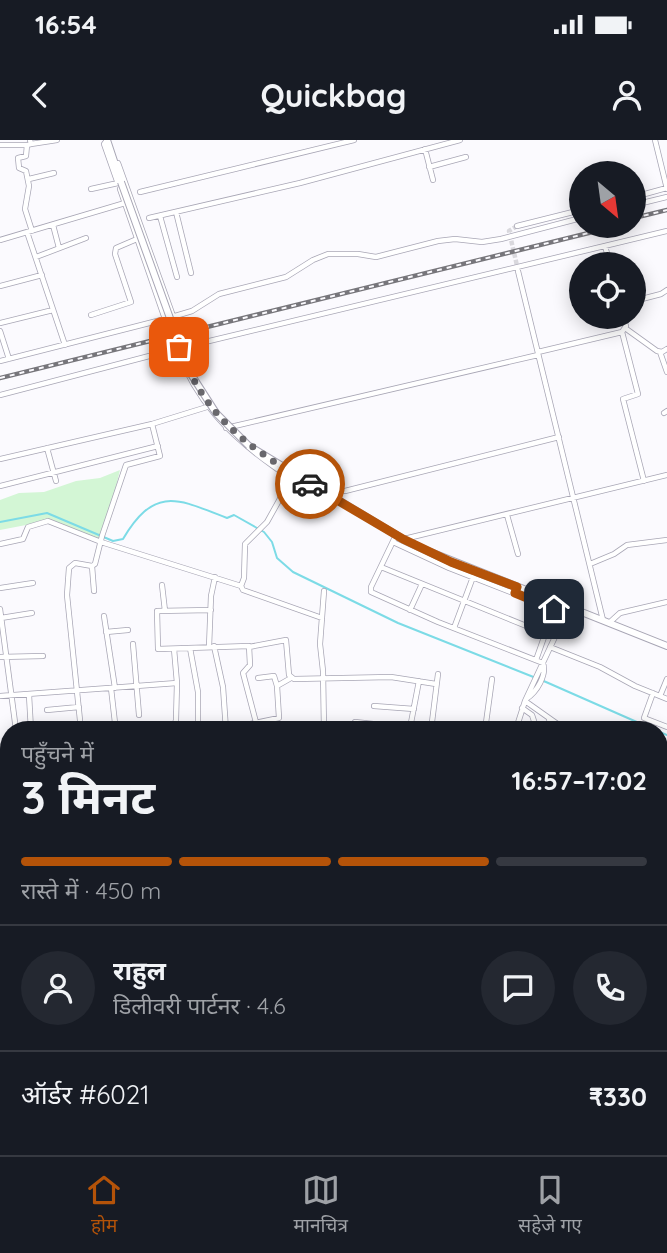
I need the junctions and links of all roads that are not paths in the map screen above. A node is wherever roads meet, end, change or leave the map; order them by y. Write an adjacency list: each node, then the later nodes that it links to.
1 (57, 140): 6 (street)
2 (354, 140): 17 (street)
3 (460, 140): 8 (street)
4 (655, 140): 16 (street)
5 (107, 141): 14 (street); 47 (street); 77 (highway, bridge)
6 (29, 143): 7 (street); 12 (street)
7 (0, 145)
8 (425, 149): 10 (street); 22 (street)
9 (466, 157): 10 (street)
10 (429, 167): 13 (street)
11 (54, 173): 12 (street)
12 (29, 179): 29 (street)
13 (433, 180)
14 (118, 183): 15 (street); 21 (street)
15 (91, 189)
16 (667, 189): 18 (street)
17 (140, 192)
18 (646, 194)
19 (667, 197): 20 (street)
20 (646, 202)
21 (125, 204): 27 (street); 32 (street)
22 (176, 212): 24 (street); 39 (street)
23 (569, 213): 28 (street)
24 (160, 216): 25 (street); 41 (street)
25 (149, 218)
26 (569, 221): 47 (street)
27 (53, 225): 29 (street); 35 (street)
28 (517, 226)
29 (29, 231): 33 (street); 37 (street)
30 (667, 231): 34 (street)
31 (86, 238): 35 (street)
32 (137, 239): 46 (street); 48 (street)
33 (0, 240)
34 (605, 246): 36 (street); 55 (street)
35 (59, 248): 37 (street)
36 (607, 252)
37 (36, 257): 40 (street)
38 (518, 271): 58 (street)
39 (191, 273)
40 (42, 275): 42 (street); 45 (street)
41 (177, 277)
42 (0, 286)
43 (667, 290): 44 (street)
44 (646, 298)
45 (54, 310): 49 (street); 54 (street)
46 (91, 315)
47 (173, 316): 48 (street)
48 (165, 319): 54 (street)
49 (0, 323)
50 (623, 330): 52 (street); 53 (street); 58 (street)
51 (0, 331): 59 (street)
52 (640, 340): 53 (street); 57 (street)
53 (625, 344): 76 (street)
54 (65, 345): 59 (street)
55 (177, 349): 62 (street); 63 (street)
56 (667, 349): 57 (street)
57 (660, 352): 61 (street)
58 (538, 353): 65 (street); 66 (street)
59 (9, 359): 60 (street)
60 (0, 361)
61 (667, 372)
62 (0, 394)
63 (207, 407): 64 (street); 65 (street)
64 (152, 424): 67 (street); 68 (street)
65 (226, 428): 74 (street)
66 (559, 437): 79 (street); 80 (street)
67 (158, 446): 69 (street); 71 (street)
68 (47, 448): 70 (street); 72 (street)
69 (124, 455): 71 (street); 72 (street)
70 (0, 460)
71 (126, 465): 83 (street)
72 (54, 472): 75 (street); 78 (street)
73 (667, 475): 76 (street)
74 (291, 479): 77 (street); 96 (street)
75 (56, 481)
76 (644, 481): 80 (street)
77 (314, 485): 82 (highway)
78 (0, 486)
79 (345, 491)
80 (575, 499): 81 (street); 88 (street)
81 (508, 515): 82 (street); 87 (street)
82 (400, 537): 85 (street); 98 (highway)
83 (101, 539): 86 (street); 89 (street); 91 (street)
84 (667, 540): 88 (street)
85 (393, 542): 90 (street); 92 (street)
86 (0, 544)
87 (518, 554)
88 (590, 564): 102 (street)
89 (92, 566): 99 (street); 144 (street)
90 (381, 566): 94 (street); 107 (street)
91 (215, 577): 96 (street); 106 (street)
92 (473, 577): 98 (street); 101 (street)
93 (33, 583): 97 (street)
94 (422, 584): 101 (street); 107 (street)
95 (162, 585): 108 (street)
96 (241, 586): 113 (street)
97 (0, 588)
98 (516, 590): 104 (highway); 118 (street)
99 (94, 591)
100 (324, 591): 113 (street)
101 (464, 601): 115 (street); 118 (street)
102 (600, 602): 111 (street); 114 (street)
103 (667, 602): 114 (street)
104 (569, 607): 111 (highway); 123 (street)
105 (0, 609): 112 (street)
106 (211, 610): 108 (street); 120 (street)
107 (410, 610): 115 (street)
108 (165, 611): 125 (street)
109 (32, 613): 112 (street)
110 (104, 616): 117 (street)
111 (591, 616): 114 (highway)
112 (1, 618): 128 (street)
113 (322, 618): 135 (street)
114 (606, 622): 121 (highway)
115 (454, 628): 129 (street)
116 (128, 630): 117 (street)
117 (106, 632): 143 (street)
118 (546, 634): 129 (street)
119 (133, 644): 141 (street)
120 (212, 646): 122 (street); 124 (street); 165 (street)
121 (667, 646)
122 (249, 647): 134 (street); 166 (street)
123 (550, 647): 130 (street); 145 (street)
124 (190, 648): 125 (street); 164 (street)
125 (174, 649): 139 (street)
126 (43, 656): 128 (street)
127 (0, 657): 128 (street)
128 (7, 657): 148 (street)
129 (536, 660): 130 (street)
130 (543, 663): 131 (street)
131 (541, 673): 150 (street); 150 (street)
132 (438, 674): 140 (street)
133 (258, 678): 142 (street)
134 (291, 678): 135 (street); 142 (street)
135 (323, 679): 138 (street); 168 (street)
136 (667, 679): 149 (street)
137 (492, 680): 171 (street)
138 (419, 681): 140 (street); 155 (street)
139 (177, 683): 141 (street); 163 (street)
140 (436, 684): 170 (street)
141 (137, 686): 143 (street); 157 (street)
142 (277, 686): 167 (street)
143 (113, 688): 144 (street); 162 (street)
144 (77, 691): 146 (street); 153 (street)
145 (653, 693): 149 (street); 176 (street)
146 (29, 695): 148 (street); 160 (street)
147 (0, 696): 148 (street)
148 (12, 696): 159 (street)
149 (660, 696): 151 (street)
150 (526, 698): 154 (street); 158 (street)
151 (667, 699)
152 (374, 706): 155 (street)
153 (79, 707): 156 (street); 161 (street)
154 (522, 708): 172 (street); 173 (street)
155 (414, 709): 169 (street)
156 (47, 710)
157 (139, 715)
158 (548, 718): 174 (street); 175 (street)
159 (15, 721)
160 (30, 721)
161 (80, 721)
162 (115, 721)
163 (176, 721)
164 (198, 721)
165 (225, 721)
166 (256, 721)
167 (272, 721)
168 (324, 721)
169 (412, 721)
170 (430, 721)
171 (486, 721)
172 (519, 721)
173 (534, 721)
174 (549, 721)
175 (552, 721)
176 (652, 721)
177 (0, 822): 178 (street)
178 (0, 833)

